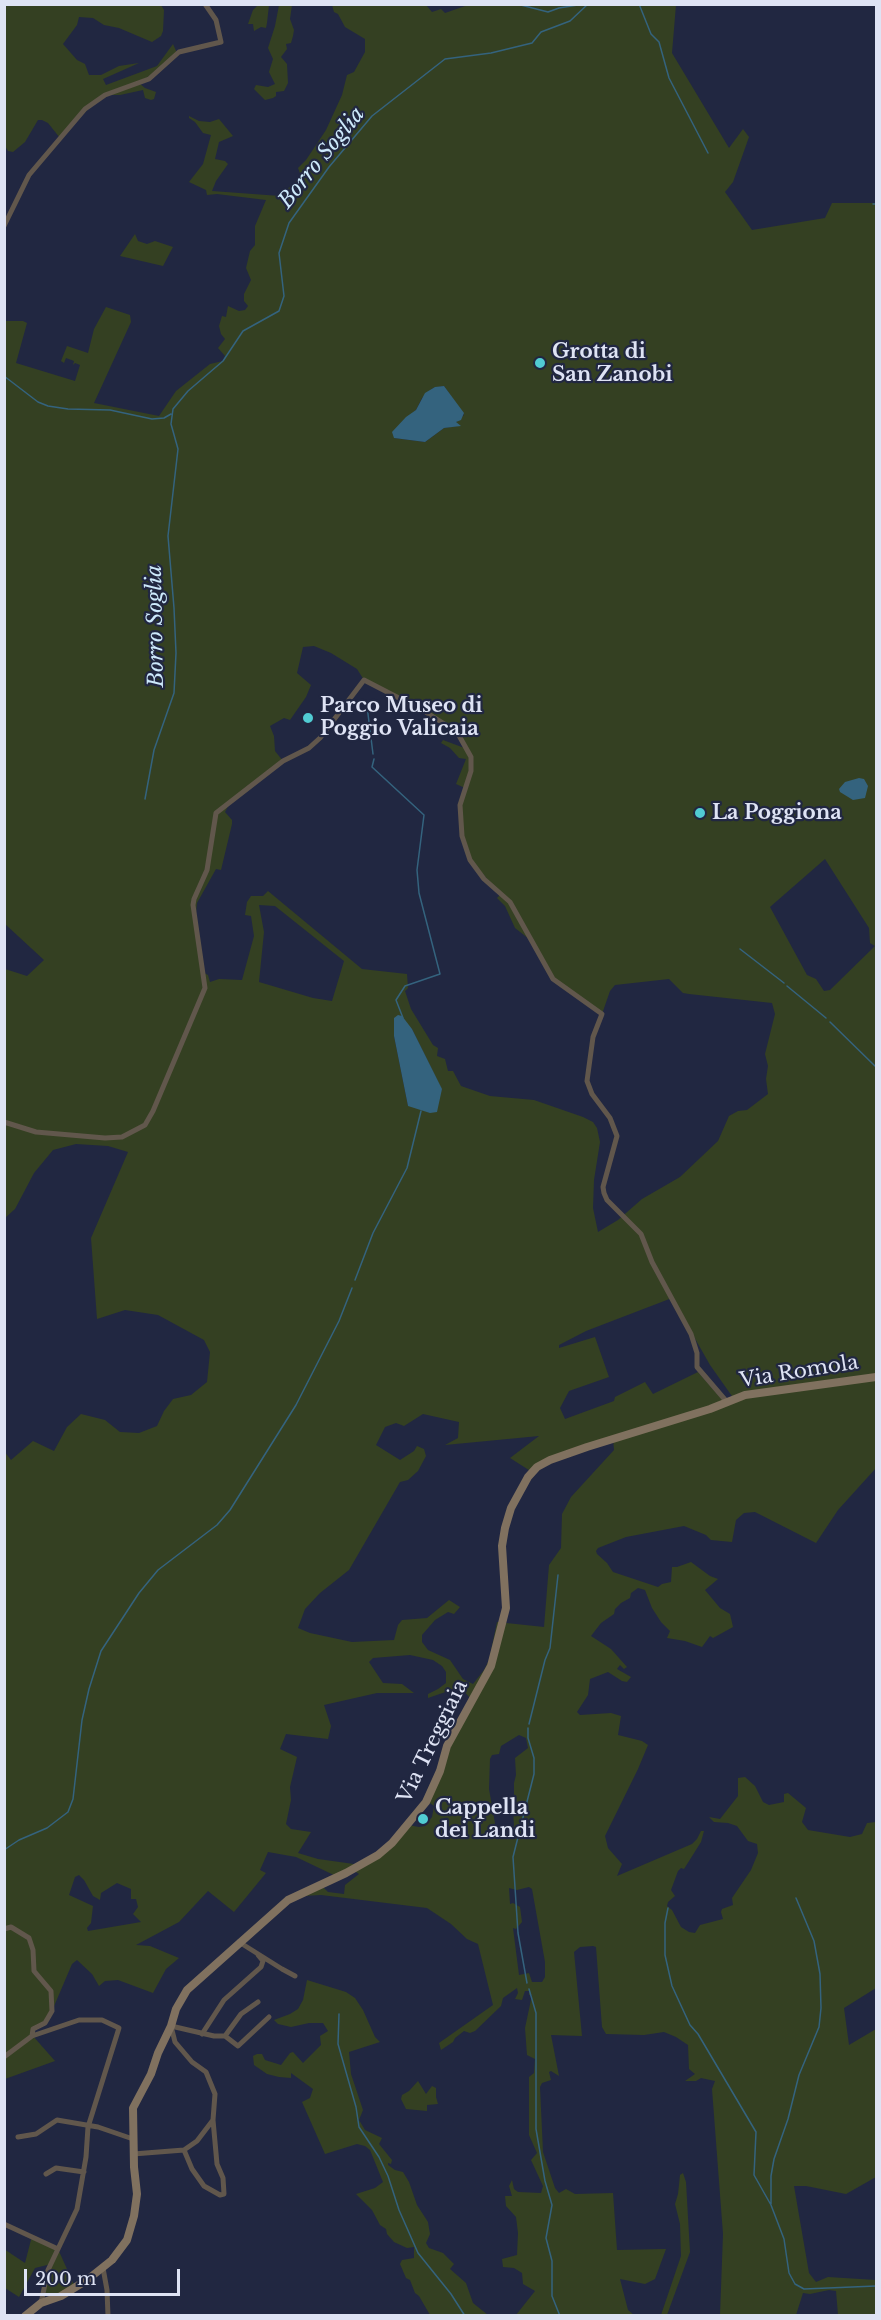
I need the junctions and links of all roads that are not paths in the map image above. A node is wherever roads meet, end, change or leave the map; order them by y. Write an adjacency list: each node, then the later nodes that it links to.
1 (206, 4): 2 (street)
2 (4, 226)
3 (4, 1122): 5 (street)
4 (876, 1377): 5 (street, Via Romola)
5 (727, 1402): 7 (street, Via Treggiaia)
6 (4, 1929): 14 (street)
7 (240, 1942): 8 (street); 12 (street, Via Treggiaia)
8 (258, 1955): 9 (street); 13 (street)
9 (296, 1976)
10 (258, 2002): 15 (street)
11 (269, 2017): 15 (street)
12 (171, 2026): 13 (street); 17 (street); 20 (street, Via Treggiaia)
13 (202, 2034): 15 (street)
14 (32, 2036): 16 (street); 18 (street)
15 (225, 2036)
16 (4, 2057)
17 (213, 2120): 21 (street); 21 (street)
18 (88, 2127): 19 (street); 20 (street); 23 (street)
19 (18, 2137)
20 (133, 2139): 22 (street, Via Treggiaia)
21 (184, 2150): 22 (street)
22 (133, 2154): 27 (street, Via Treggiaia)
23 (84, 2172): 24 (street); 26 (street)
24 (46, 2174)
25 (4, 2224): 26 (street)
26 (58, 2249): 28 (street)
27 (104, 2268): 28 (street, Via Treggiaia); 30 (street)
28 (41, 2304): 29 (street, Via Treggiaia)
29 (25, 2316)
30 (108, 2316)

